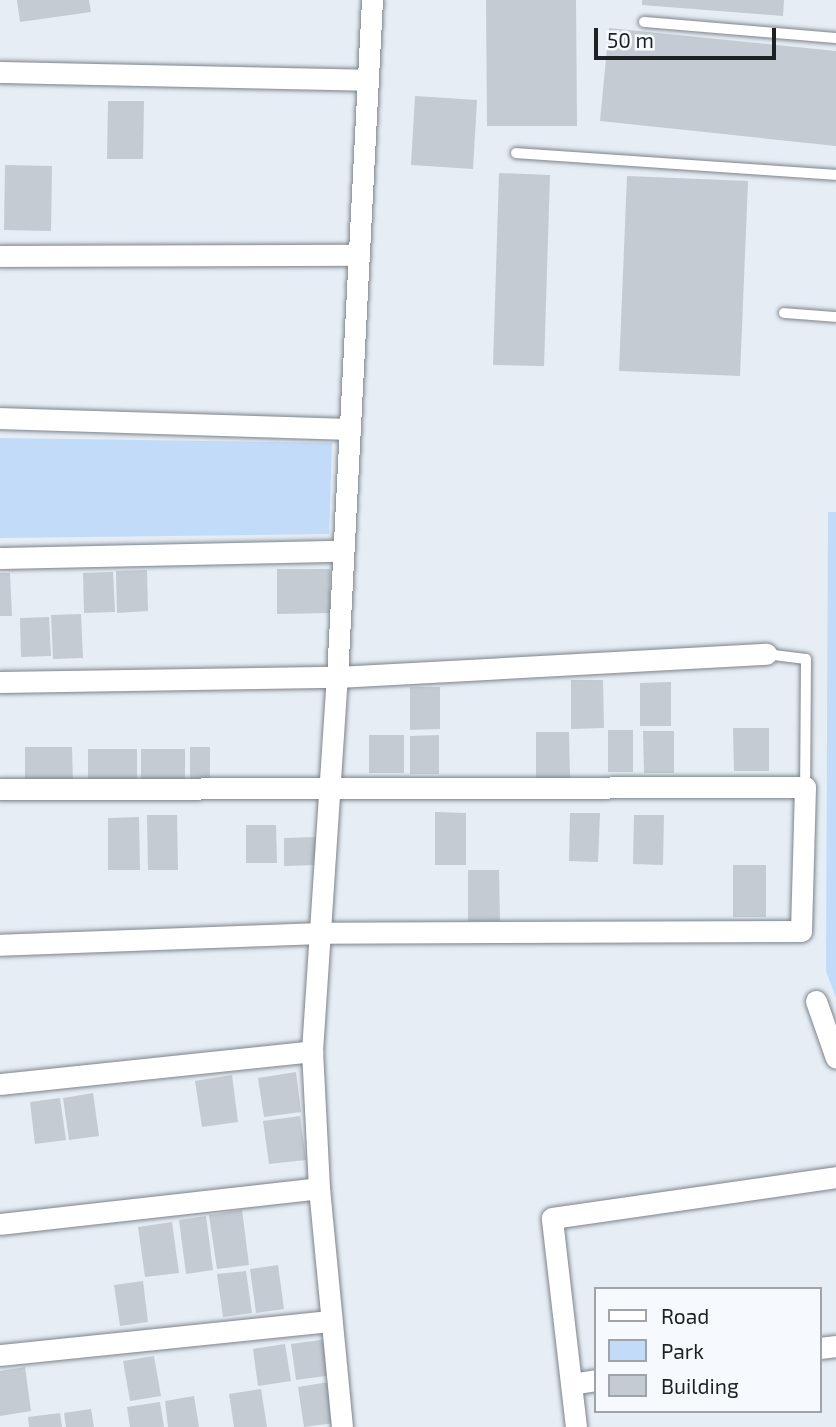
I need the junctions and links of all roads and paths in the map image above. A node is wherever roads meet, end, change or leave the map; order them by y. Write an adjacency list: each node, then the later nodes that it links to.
1 (372, 0): 5 (street)
2 (644, 22): 3 (lane)
3 (836, 38)
4 (0, 72): 5 (street)
5 (367, 80): 8 (street)
6 (516, 153): 7 (lane)
7 (836, 175)
8 (358, 254): 9 (street); 13 (street)
9 (0, 256)
10 (784, 313): 11 (lane)
11 (836, 317)
12 (0, 418): 13 (street)
13 (348, 429): 14 (street)
14 (342, 551): 15 (street); 17 (street)
15 (0, 558)
16 (765, 654): 17 (street); 20 (lane)
17 (337, 677): 18 (street); 19 (street)
18 (0, 682)
19 (329, 785): 20 (street); 21 (street); 22 (street)
20 (805, 787): 22 (street)
21 (0, 789)
22 (321, 933): 23 (street); 25 (street)
23 (0, 946)
24 (816, 1001): 26 (street)
25 (312, 1051): 27 (street); 29 (street)
26 (836, 1058)
27 (0, 1084)
28 (836, 1177): 34 (street)
29 (319, 1188): 30 (street); 31 (street)
30 (0, 1224)
31 (331, 1321): 32 (street); 35 (street)
32 (0, 1355)
33 (594, 1380): 34 (street)
34 (571, 1384): 36 (street)
35 (342, 1427)
36 (576, 1427)

